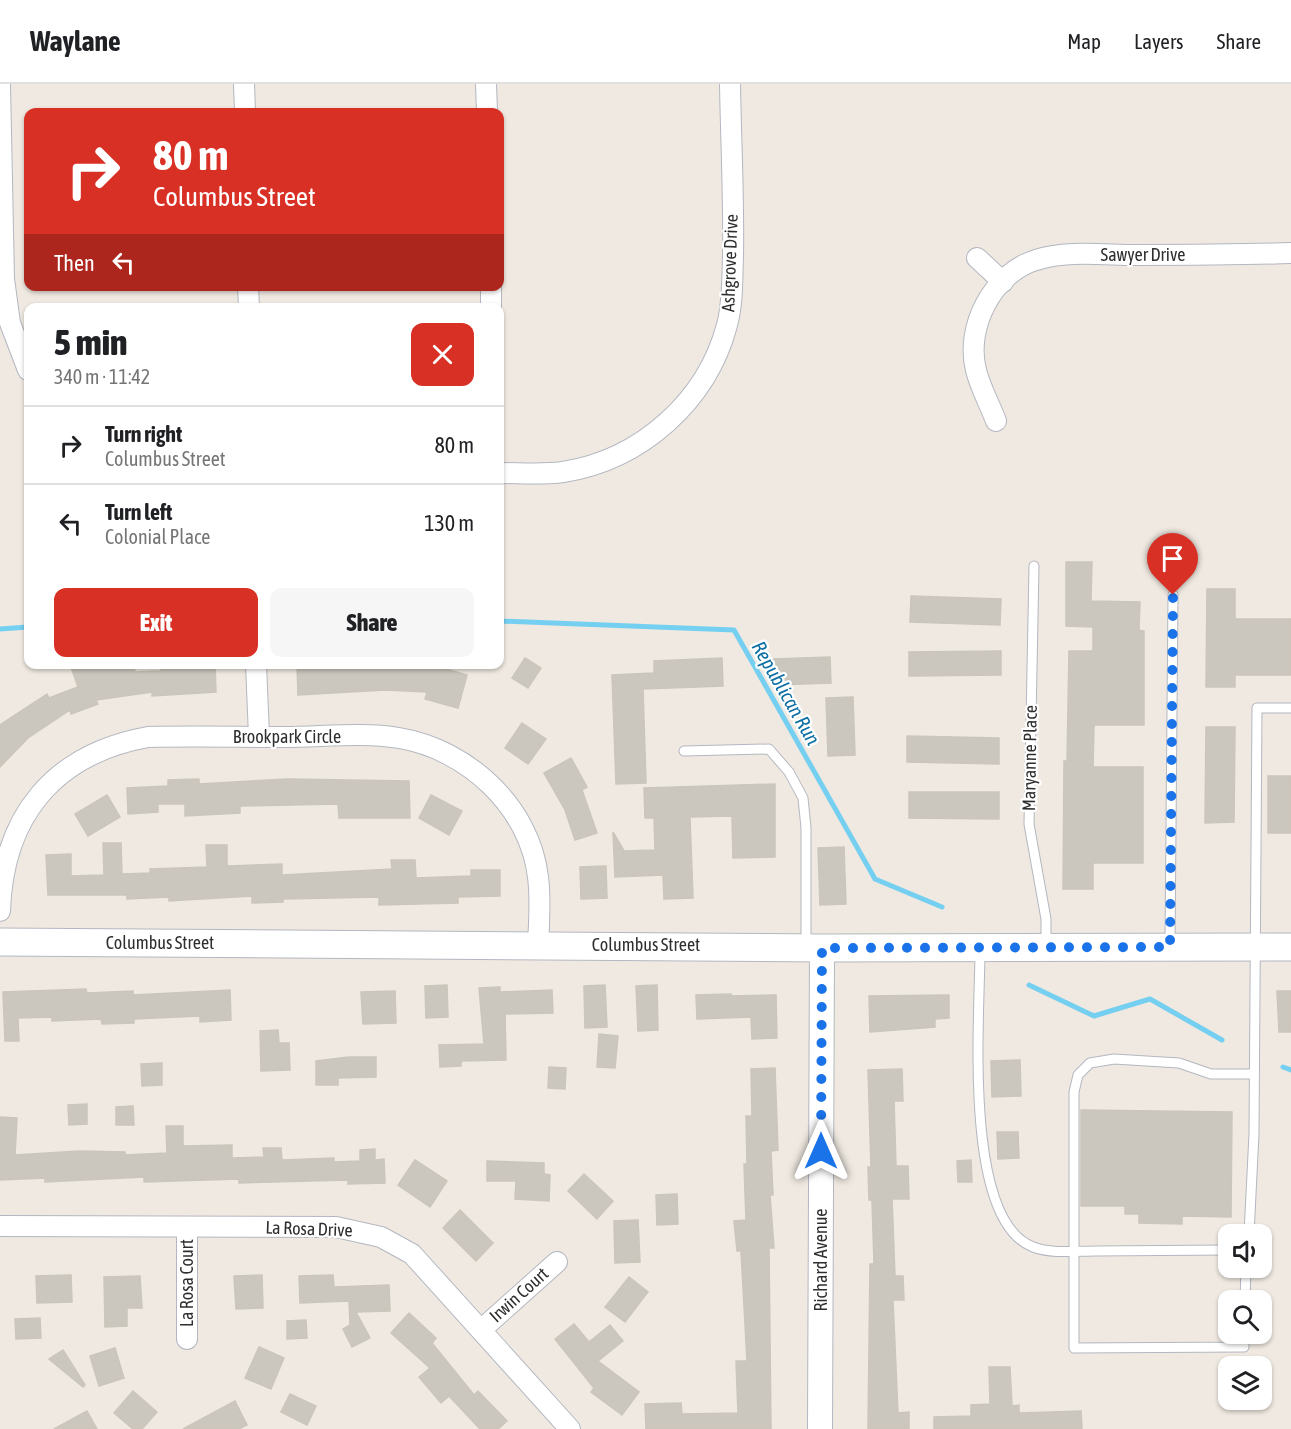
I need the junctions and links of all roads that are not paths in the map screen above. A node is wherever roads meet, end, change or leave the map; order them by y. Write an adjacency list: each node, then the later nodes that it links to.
1 (0, 84): 10 (street)
2 (244, 84): 5 (street)
3 (486, 84): 6 (street)
4 (730, 84): 12 (street, Ashgrove Drive)
5 (245, 108)
6 (487, 108)
7 (1291, 254): 9 (street, Sawyer Drive)
8 (977, 258): 9 (street)
9 (1003, 282): 11 (street, Sawyer Drive)
10 (24, 360)
11 (996, 421)
12 (504, 473)
13 (1034, 566): 24 (lane, Maryanne Place)
14 (1173, 595): 25 (lane)
15 (256, 669): 17 (street)
16 (1291, 708): 26 (lane)
17 (259, 736): 19 (street, Brookpark Circle); 22 (street, Brookpark Circle)
18 (684, 751): 28 (lane)
19 (0, 911)
20 (0, 933): 21 (street)
21 (0, 942): 22 (main road, Columbus Street)
22 (538, 945): 28 (main road, Columbus Street)
23 (980, 947): 24 (main road, Columbus Street); 28 (main road, Columbus Street); 34 (lane)
24 (1046, 947): 25 (main road, Columbus Street)
25 (1170, 947): 26 (main road, Columbus Street)
26 (1256, 947): 27 (main road, Columbus Street); 29 (lane)
27 (1291, 947)
28 (814, 948): 40 (street, Richard Avenue)
29 (1254, 1074): 30 (lane); 34 (lane)
30 (1248, 1224)
31 (0, 1226): 32 (street, La Rosa Drive)
32 (187, 1227): 36 (street, La Rosa Drive); 37 (street, La Rosa Court)
33 (1218, 1250): 34 (lane)
34 (1072, 1251): 38 (lane)
35 (557, 1262): 36 (street, Irwin Court)
36 (482, 1329): 39 (street, La Rosa Drive)
37 (187, 1339)
38 (1244, 1344)
39 (570, 1429)
40 (820, 1429)

